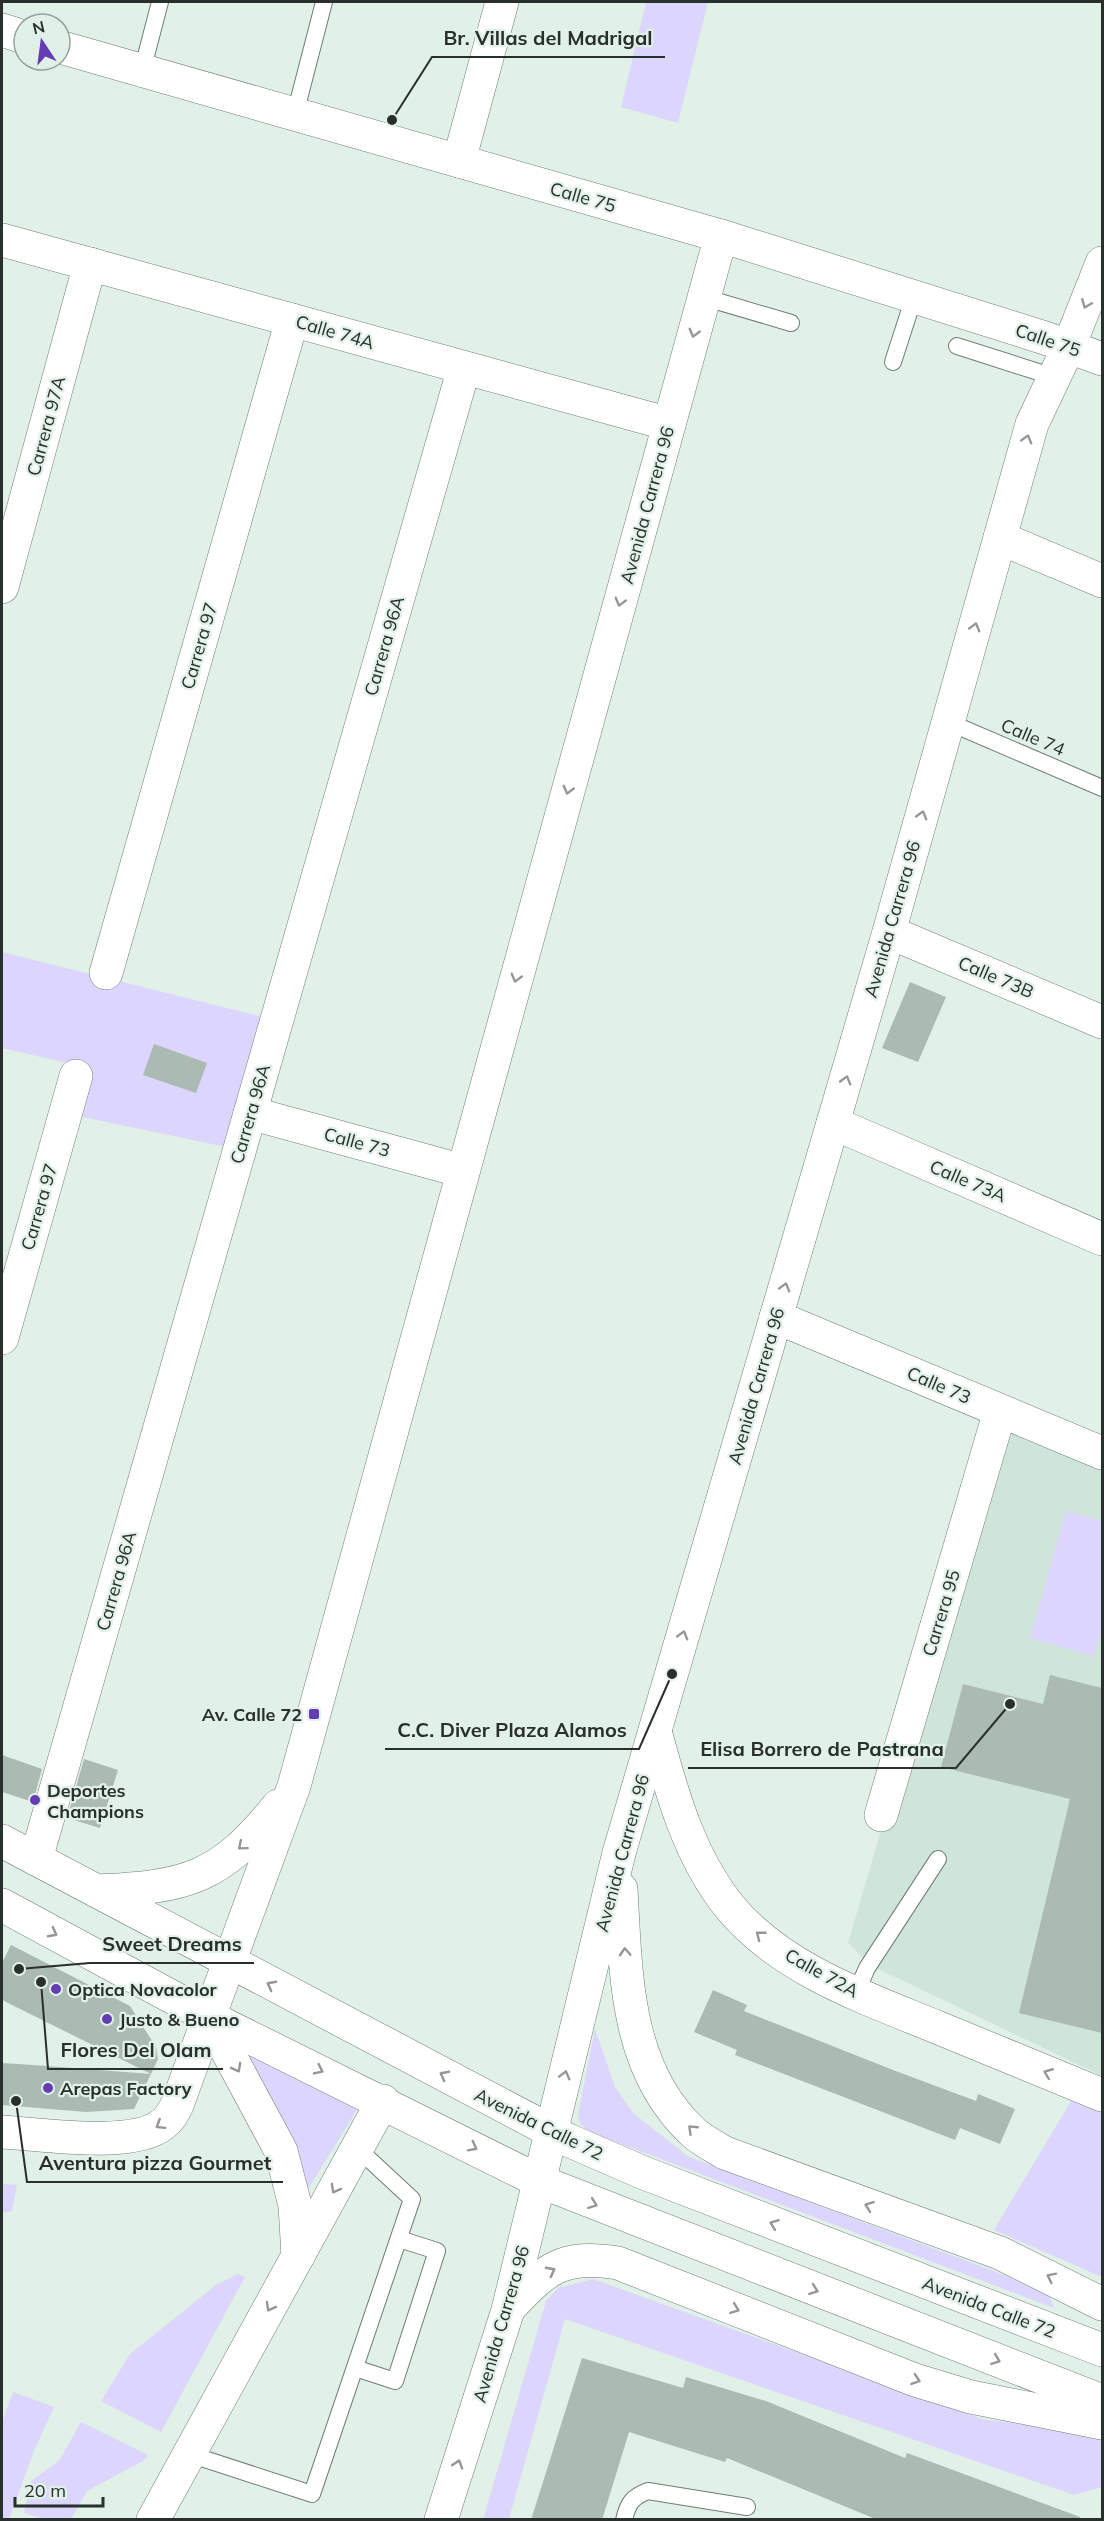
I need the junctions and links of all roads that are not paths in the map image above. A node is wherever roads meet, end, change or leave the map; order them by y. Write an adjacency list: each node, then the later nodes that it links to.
1 (160, 2): 5 (lane)
2 (324, 2): 6 (lane)
3 (502, 2): 7 (main road)
4 (72, 51): 5 (main road, Calle 75)
5 (142, 71): 6 (main road, Calle 75)
6 (295, 114): 7 (main road, Calle 75)
7 (459, 161): 8 (main road, Calle 75)
8 (721, 236): 12 (main road, Avenida Carrera 96); 13 (main road, Calle 75)
9 (2, 240): 11 (main road, Calle 74A)
10 (1102, 263): 17 (main road, Avenida Carrera 96, one-way to 17)
11 (90, 264): 14 (main road, Calle 74A); 25 (main road, Carrera 97A)
12 (703, 297): 15 (lane); 22 (main road, Avenida Carrera 96, one-way to 22)
13 (914, 297): 17 (main road, Calle 75); 19 (lane)
14 (292, 320): 20 (main road, Calle 74A); 29 (main road, Carrera 97)
15 (791, 323)
16 (957, 346): 21 (lane)
17 (1069, 346): 18 (main road, Calle 75); 21 (main road, Avenida Carrera 96)
18 (1102, 359)
19 (893, 362)
20 (464, 368): 22 (main road, Calle 74A); 32 (main road, Carrera 96A)
21 (1054, 377): 23 (main road, Avenida Carrera 96, one-way to 21)
22 (669, 424): 34 (main road, Avenida Carrera 96, one-way to 34)
23 (1000, 538): 24 (main road); 26 (main road, Avenida Carrera 96, one-way to 23)
24 (1102, 581)
25 (2, 587)
26 (948, 722): 27 (lane, Calle 74); 28 (main road, Avenida Carrera 96, one-way to 26)
27 (1102, 788)
28 (889, 932): 30 (main road, Calle 73B); 33 (main road, Avenida Carrera 96, one-way to 28)
29 (106, 973)
30 (1102, 1022)
31 (76, 1076): 37 (main road, Carrera 97)
32 (250, 1113): 34 (main road, Calle 73); 45 (main road, Carrera 96A)
33 (833, 1123): 35 (main road, Calle 73A); 36 (main road, Avenida Carrera 96, one-way to 33)
34 (463, 1171): 41 (main road, Avenida Carrera 96)
35 (1102, 1239)
36 (776, 1317): 38 (main road, Calle 73); 40 (main road, Avenida Carrera 96, one-way to 36)
37 (2, 1338)
38 (1000, 1411): 39 (main road, Calle 73); 42 (main road, Carrera 95)
39 (1102, 1453)
40 (655, 1731): 44 (main road, Avenida Carrera 96); 50 (main road, Calle 72A, one-way to 40)
41 (294, 1786): 47 (main road, one-way to 47); 49 (main road, Avenida Carrera 96)
42 (881, 1815)
43 (2, 1841): 45 (main road, Avenida Calle 72)
44 (620, 1852): 55 (main road, Avenida Carrera 96, one-way to 44); 60 (main road, one-way to 44)
45 (36, 1859): 47 (main road, Avenida Calle 72)
46 (938, 1859): 50 (lane)
47 (97, 1891): 49 (main road, Avenida Calle 72)
48 (2, 1905): 51 (main road, one-way to 51)
49 (229, 1963): 51 (main road, Avenida Carrera 96); 55 (main road, Avenida Calle 72, one-way to 49)
50 (856, 1994): 52 (main road, Calle 72A, one-way to 50)
51 (209, 2017): 53 (main road, one-way to 53); 54 (main road, Avenida Carrera 96, one-way to 54); 59 (main road, one-way to 59)
52 (1102, 2095)
53 (383, 2101): 56 (main road); 57 (main road, one-way to 57)
54 (2, 2132)
55 (551, 2132): 57 (main road, Avenida Carrera 96); 62 (main road, Avenida Calle 72, one-way to 55)
56 (357, 2148): 58 (lane); 59 (main road, one-way to 59)
57 (539, 2181): 61 (main road, Avenida Carrera 96); 64 (main road, one-way to 64)
58 (399, 2239): 63 (lane); 63 (lane)
59 (298, 2256): 66 (main road, one-way to 66)
60 (1102, 2304)
61 (508, 2310): 65 (main road, one-way to 65); 69 (main road, Avenida Carrera 96, one-way to 61)
62 (1102, 2350)
63 (355, 2368): 66 (lane)
64 (1102, 2401)
65 (1102, 2423)
66 (189, 2454): 68 (main road)
67 (747, 2507): 70 (lane)
68 (153, 2520)
69 (441, 2520)
70 (624, 2520)

